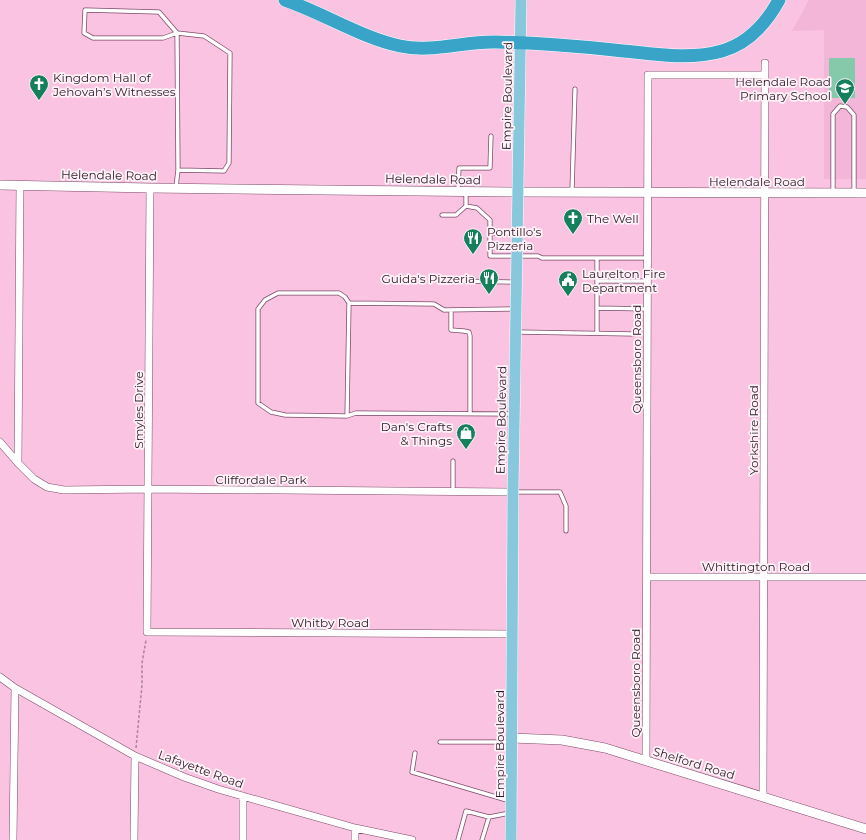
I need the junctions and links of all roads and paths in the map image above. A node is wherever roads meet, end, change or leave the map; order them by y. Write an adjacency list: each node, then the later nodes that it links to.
1 (285, 0): 5 (highway)
2 (521, 0): 5 (main road, Empire Boulevard)
3 (779, 0): 5 (highway)
4 (177, 33): 4 (lane); 10 (lane); 10 (lane)
5 (521, 43): 16 (main road, Empire Boulevard)
6 (765, 63): 7 (street, Yorkshire Road)
7 (765, 75): 18 (street, Queensboro Road); 19 (street, Yorkshire Road)
8 (574, 89): 17 (lane)
9 (491, 136): 15 (lane)
10 (178, 170): 14 (lane)
11 (0, 185): 12 (street, Helendale Road)
12 (20, 185): 13 (street, Helendale Road); 47 (street)
13 (150, 188): 14 (street, Helendale Road); 48 (street, Smyles Drive)
14 (176, 188): 15 (street, Helendale Road)
15 (462, 191): 16 (street, Helendale Road); 23 (lane)
16 (518, 192): 17 (street, Helendale Road); 26 (main road, Empire Boulevard)
17 (572, 192): 18 (street, Helendale Road)
18 (648, 193): 19 (street, Helendale Road); 29 (street, Queensboro Road)
19 (765, 193): 20 (street, Helendale Road); 53 (street, Yorkshire Road)
20 (833, 193): 21 (street, Helendale Road); 21 (lane)
21 (854, 193): 22 (street, Helendale Road)
22 (866, 193)
23 (466, 206): 24 (lane); 25 (lane)
24 (442, 215)
25 (490, 233): 26 (lane); 27 (lane)
26 (517, 233): 27 (main road, Empire Boulevard)
27 (517, 256): 28 (lane); 33 (main road, Empire Boulevard)
28 (597, 258): 29 (lane); 31 (lane)
29 (647, 258): 32 (street, Queensboro Road)
30 (453, 281): 33 (lane)
31 (597, 281): 32 (lane); 35 (lane)
32 (647, 281): 38 (street, Queensboro Road)
33 (517, 282): 36 (main road, Empire Boulevard)
34 (349, 303): 37 (lane); 44 (lane); 44 (lane)
35 (597, 308): 38 (lane); 40 (lane)
36 (516, 309): 37 (lane); 39 (main road, Empire Boulevard)
37 (451, 310): 42 (lane)
38 (647, 310): 52 (street, Queensboro Road)
39 (516, 332): 40 (lane); 43 (main road, Empire Boulevard)
40 (597, 333): 41 (lane)
41 (634, 334)
42 (470, 413): 43 (lane); 44 (lane)
43 (514, 414): 50 (main road, Empire Boulevard)
44 (347, 416)
45 (0, 442): 47 (street, Cliffordale Park)
46 (453, 461): 49 (lane)
47 (18, 463): 48 (street, Cliffordale Park)
48 (148, 489): 49 (street, Cliffordale Park); 55 (street, Smyles Drive)
49 (453, 492): 50 (street, Cliffordale Park)
50 (513, 492): 51 (lane); 56 (main road, Empire Boulevard)
51 (566, 531)
52 (647, 577): 53 (street, Whittington Road); 63 (street, Queensboro Road)
53 (764, 577): 54 (street, Whittington Road); 65 (street, Yorkshire Road)
54 (866, 577)
55 (147, 632): 56 (street, Whitby Road); 62 (path)
56 (513, 634): 59 (main road, Empire Boulevard)
57 (0, 677): 58 (street, Lafayette Road)
58 (15, 688): 62 (street, Lafayette Road); 70 (street)
59 (512, 740): 60 (lane); 63 (street, Shelford Road); 66 (main road, Empire Boulevard)
60 (440, 742)
61 (415, 753): 66 (lane)
62 (135, 756): 64 (street, Lafayette Road); 71 (street)
63 (646, 760): 65 (street, Shelford Road)
64 (243, 796): 68 (street, Lafayette Road); 72 (street)
65 (763, 797): 69 (street, Shelford Road)
66 (511, 807): 67 (lane); 77 (main road, Empire Boulevard)
67 (489, 818): 75 (lane); 76 (lane)
68 (355, 828): 73 (street); 74 (street, Lafayette Road)
69 (866, 829)
70 (13, 840)
71 (134, 840)
72 (243, 840)
73 (354, 840)
74 (412, 840)
75 (458, 840)
76 (482, 840)
77 (511, 840)

